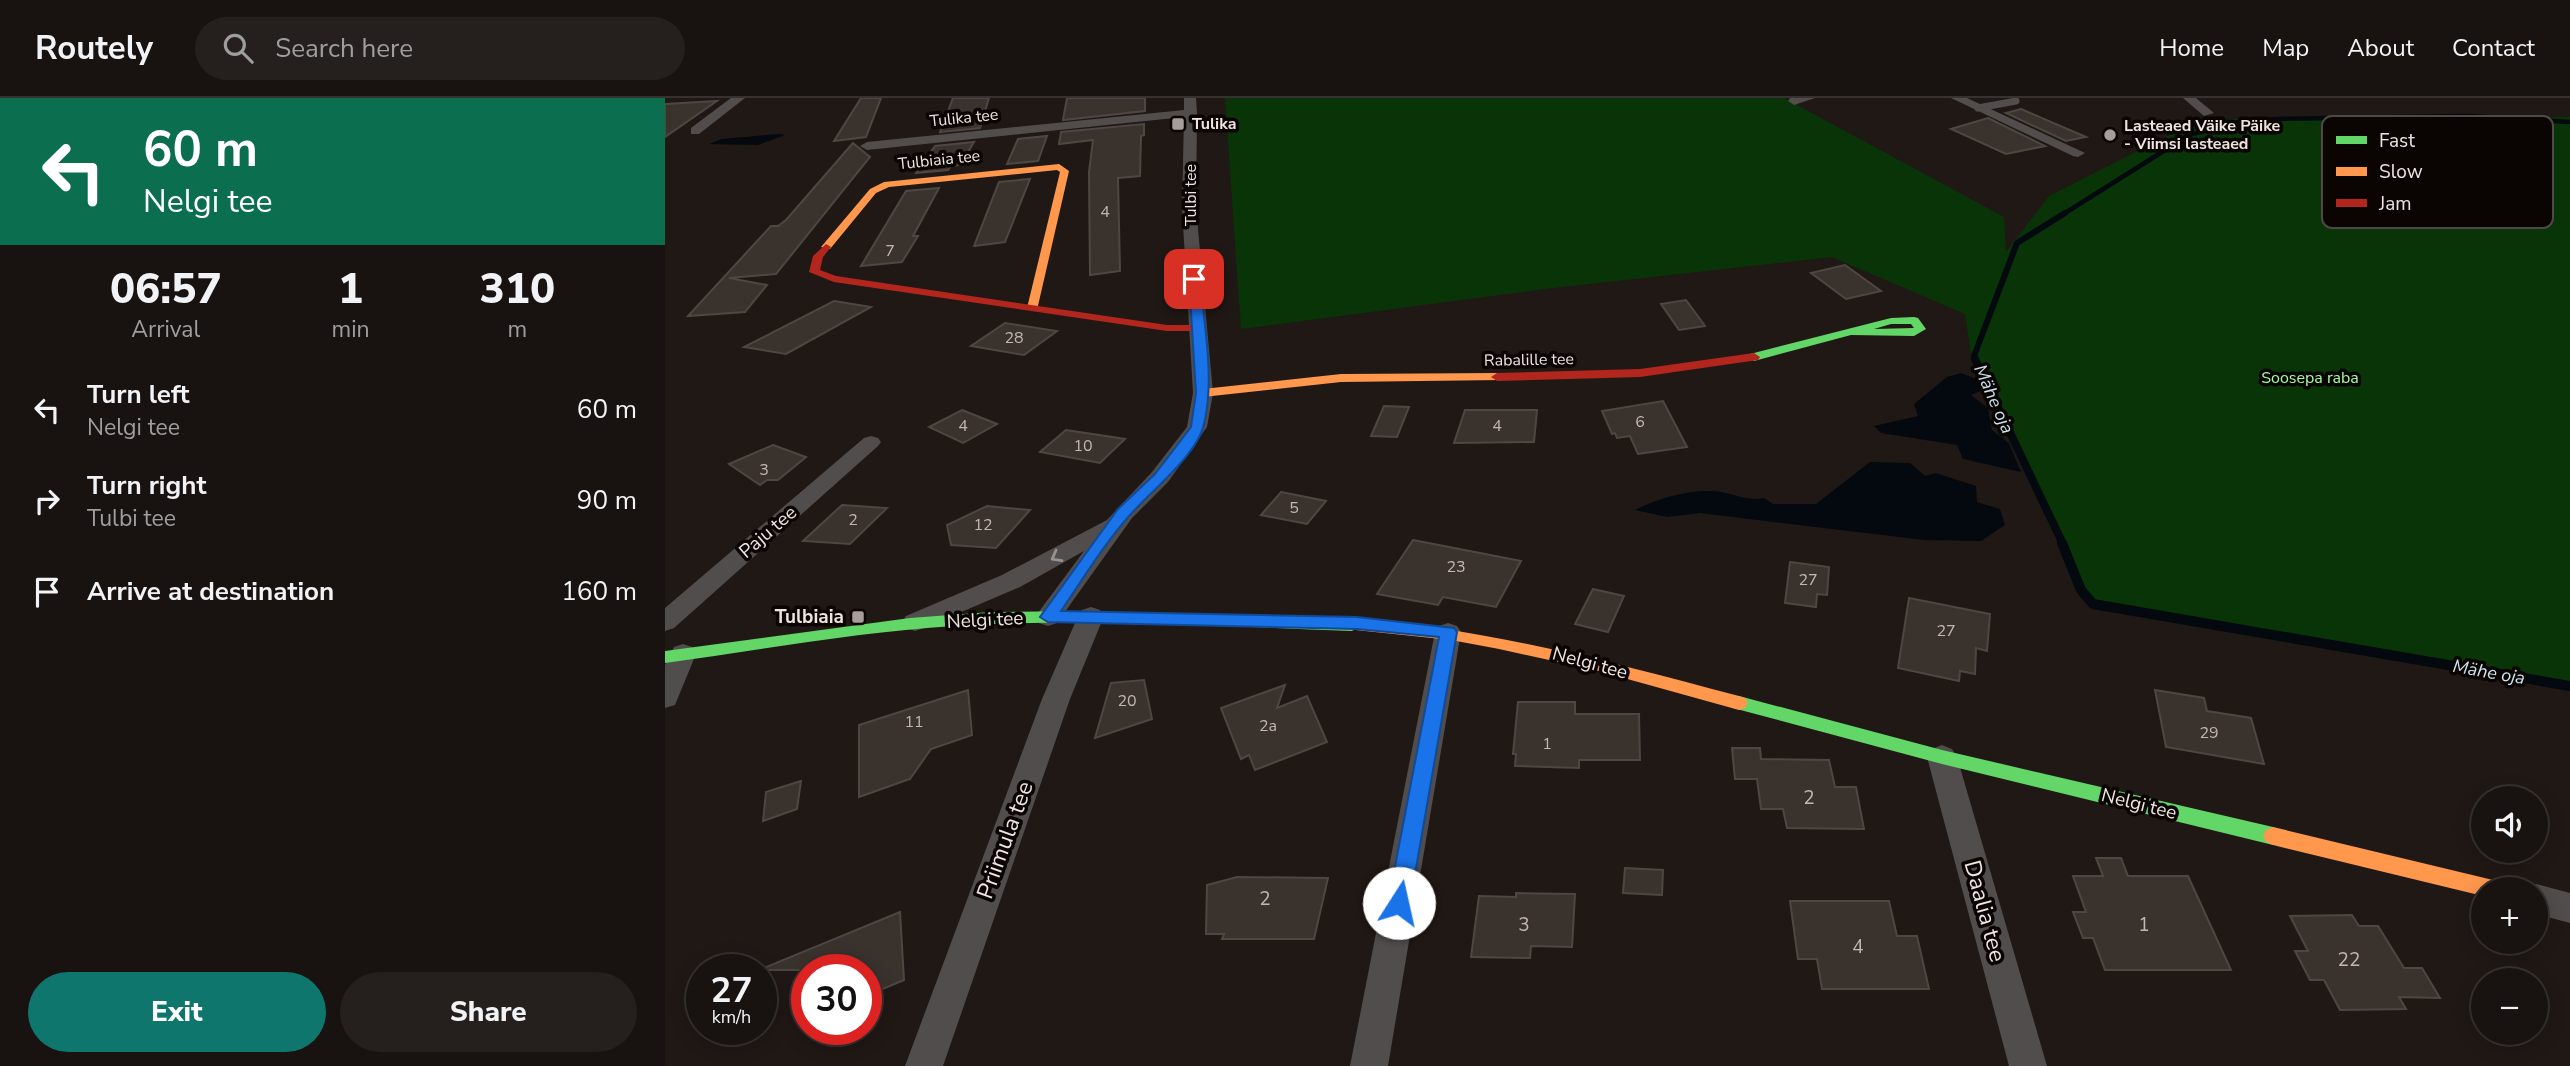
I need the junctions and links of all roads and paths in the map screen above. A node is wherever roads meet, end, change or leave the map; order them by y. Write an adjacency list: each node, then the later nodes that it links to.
1 (739, 98): 10 (street)
2 (1809, 98): 5 (street)
3 (1957, 98): 8 (street)
4 (2189, 98): 9 (street)
5 (1794, 100)
6 (2016, 101): 8 (lane)
7 (1191, 105): 11 (street, Tulika tee); 14 (street, Tulbi tee)
8 (1979, 108): 12 (street)
9 (2208, 113)
10 (695, 131)
11 (867, 146)
12 (2078, 153)
13 (1033, 308): 13 (street, Tulbiaia tee); 14 (street, Tulbiaia tee)
14 (1198, 328): 16 (street, Tulbi tee)
15 (1853, 332): 16 (street, Rabalille tee)
16 (1203, 393): 18 (street, Tulbi tee)
17 (871, 442): 21 (street, Paju tee)
18 (1115, 524): 20 (street, Tulbi tee); 22 (street, one-way to 22)
19 (1090, 616): 20 (street, Nelgi tee); 23 (street, Nelgi tee); 30 (street, Priimula tee)
20 (1048, 617): 22 (street, Nelgi tee)
21 (665, 622)
22 (908, 625): 24 (street, Nelgi tee)
23 (1448, 632): 26 (street, Nelgi tee); 31 (street)
24 (674, 655): 25 (street)
25 (665, 698)
26 (1943, 757): 27 (street, Nelgi tee); 32 (street, Daalia tee)
27 (2471, 884)
28 (2548, 902): 29 (street)
29 (2570, 908)
30 (924, 1066)
31 (1370, 1066)
32 (2028, 1066)

